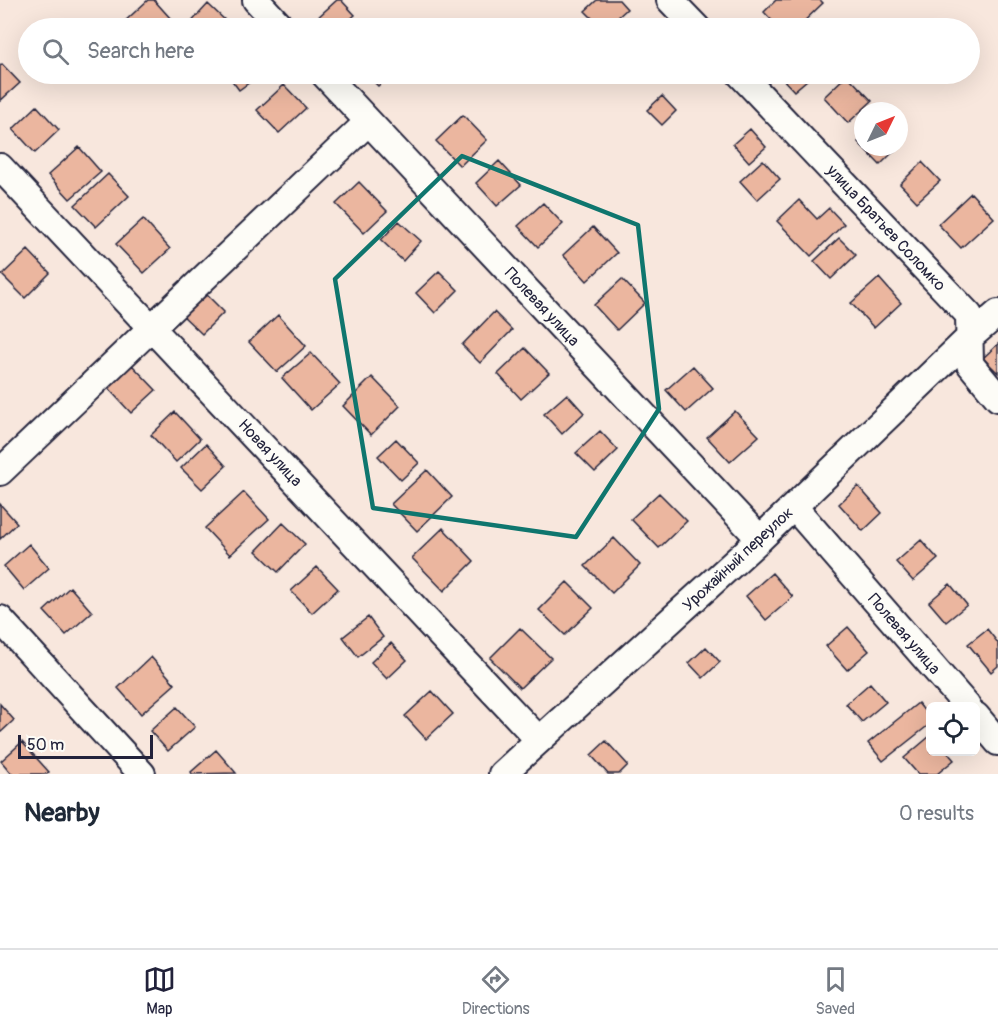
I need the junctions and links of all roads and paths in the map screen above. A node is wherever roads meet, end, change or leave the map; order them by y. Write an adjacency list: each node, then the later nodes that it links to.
1 (256, 0): 3 (street)
2 (670, 0): 4 (street)
3 (273, 18)
4 (687, 18)
5 (333, 84): 7 (street, Полевая улица)
6 (750, 84): 11 (street, улица Братьев Соломко)
7 (368, 122): 10 (street); 15 (street, Полевая улица)
8 (0, 167): 10 (street, Новая улица)
9 (998, 313): 11 (street, Урожайный переулок)
10 (153, 327): 13 (street); 19 (street, Новая улица)
11 (969, 338): 12 (street, улица Братьев Соломко); 14 (street, Урожайный переулок)
12 (998, 398)
13 (0, 472)
14 (794, 507): 15 (street, Урожайный переулок); 17 (street, Полевая улица)
15 (760, 539): 19 (street, Урожайный переулок)
16 (0, 619): 21 (street)
17 (964, 702)
18 (980, 722): 20 (street)
19 (539, 740): 22 (street, Урожайный переулок)
20 (998, 742)
21 (142, 774)
22 (502, 774)

